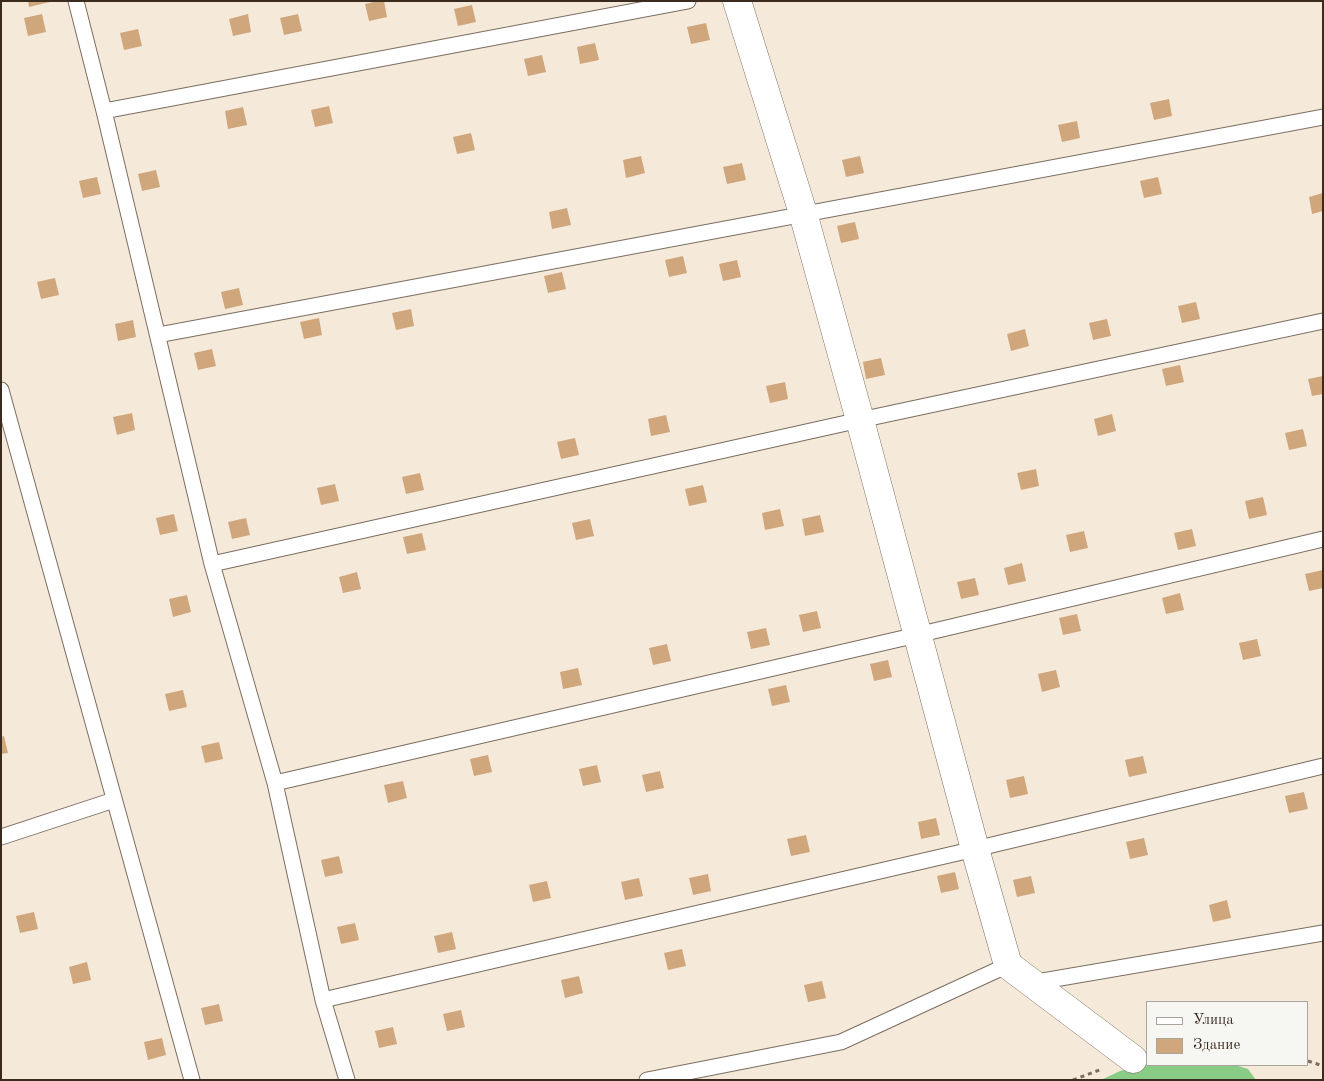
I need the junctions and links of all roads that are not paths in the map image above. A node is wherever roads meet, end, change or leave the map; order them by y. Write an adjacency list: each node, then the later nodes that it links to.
1 (76, 1): 4 (lane)
2 (688, 1): 4 (lane)
3 (737, 1): 6 (street)
4 (104, 111): 8 (lane)
5 (1323, 118): 6 (lane)
6 (803, 214): 8 (lane); 10 (street)
7 (1323, 322): 10 (lane)
8 (158, 335): 12 (lane)
9 (1, 390): 16 (lane)
10 (860, 420): 12 (lane); 13 (street)
11 (1323, 539): 13 (lane)
12 (212, 564): 15 (lane)
13 (917, 635): 15 (lane); 18 (street)
14 (1323, 766): 18 (lane)
15 (276, 783): 22 (lane)
16 (114, 800): 17 (lane); 24 (lane)
17 (1, 837)
18 (975, 849): 20 (street); 22 (lane)
19 (1323, 933): 21 (lane)
20 (1008, 965): 21 (street); 26 (lane)
21 (1031, 983): 23 (street)
22 (324, 1000): 25 (lane)
23 (1133, 1059)
24 (192, 1080)
25 (347, 1080)
26 (647, 1080)

